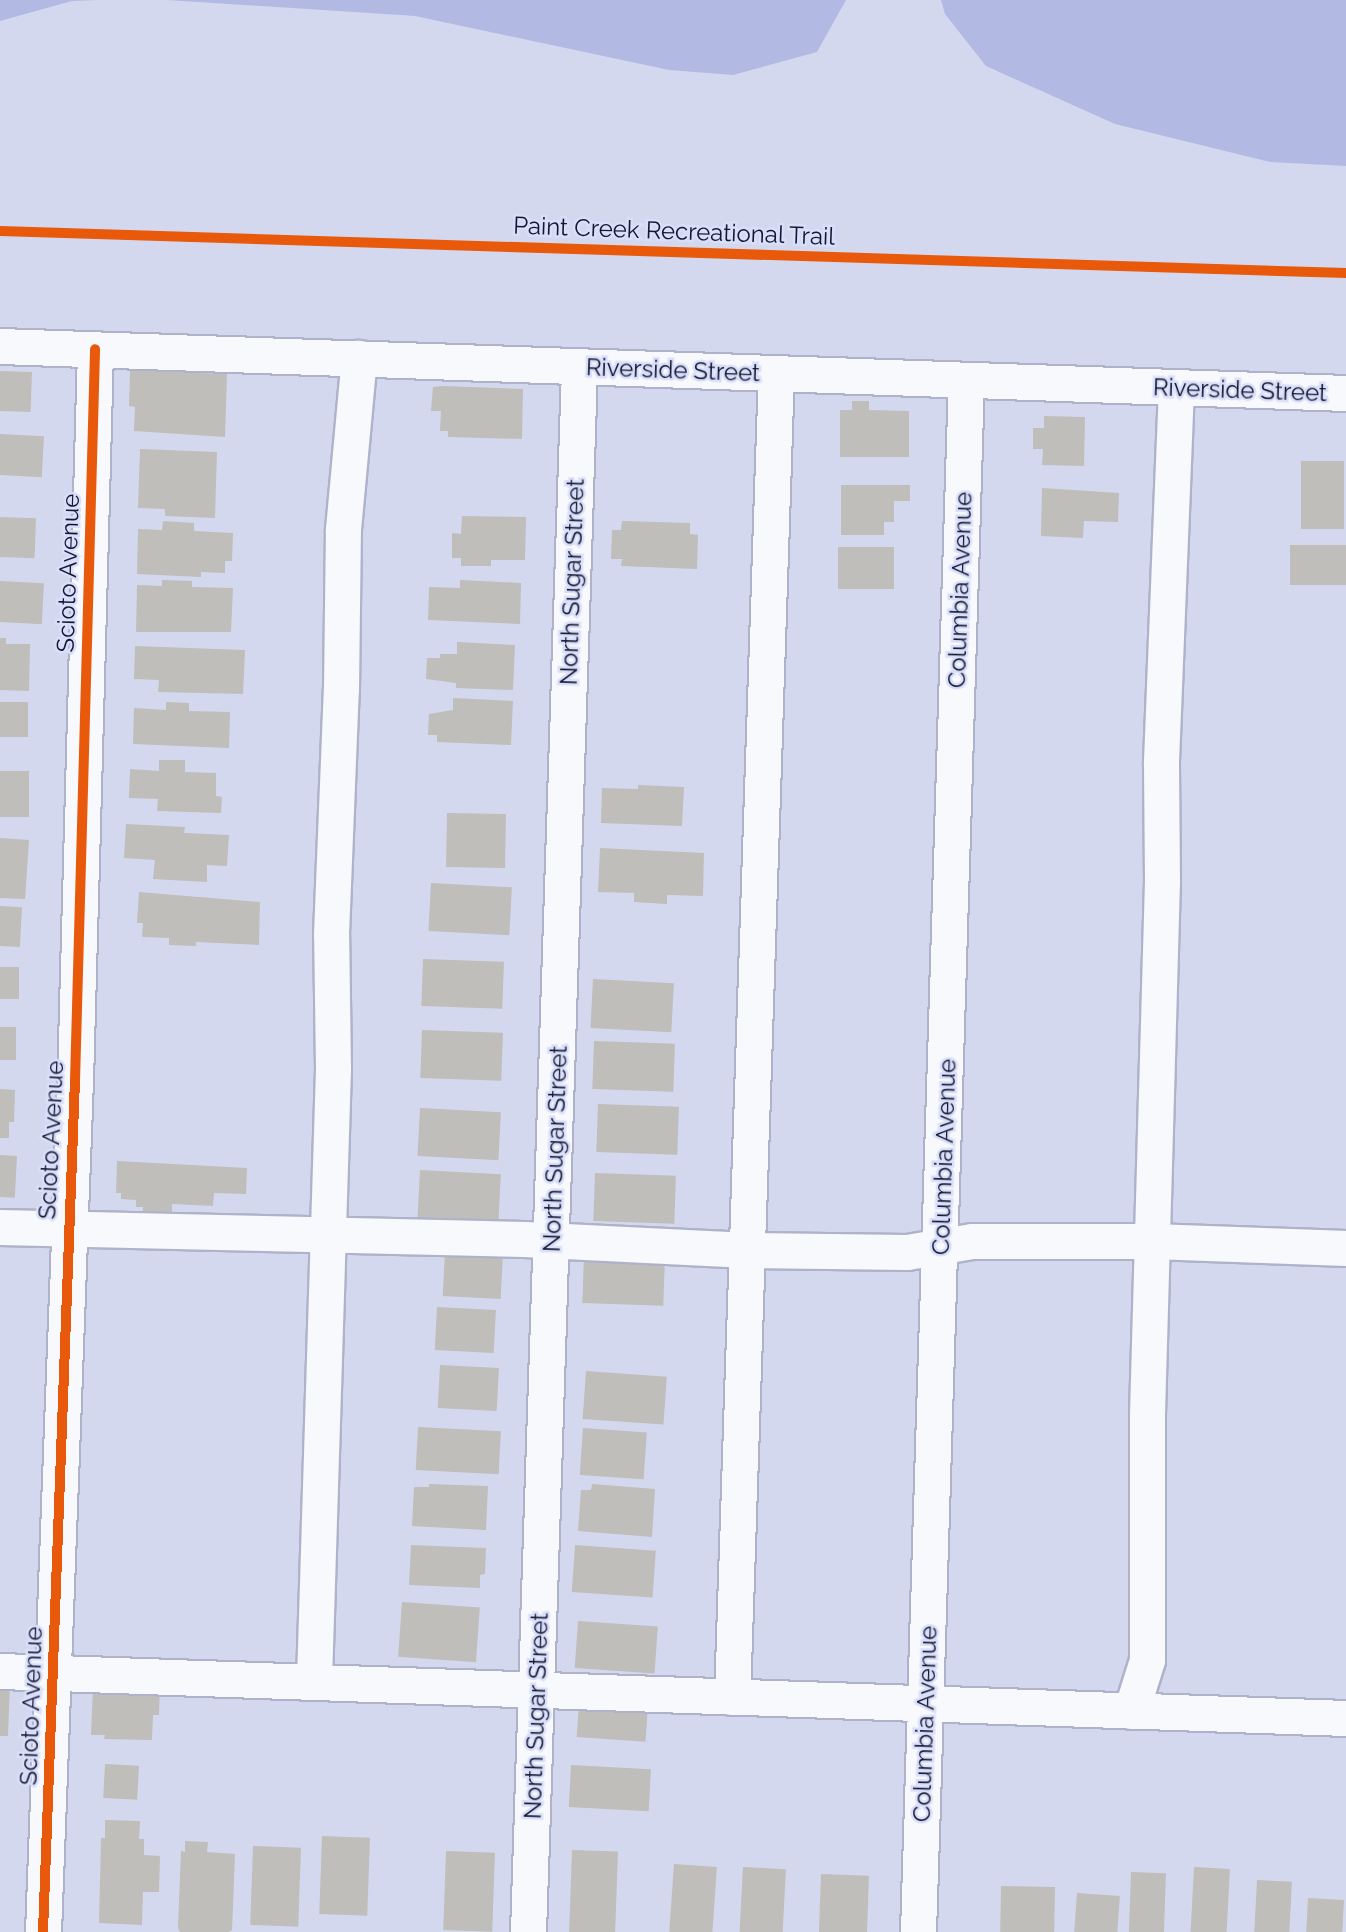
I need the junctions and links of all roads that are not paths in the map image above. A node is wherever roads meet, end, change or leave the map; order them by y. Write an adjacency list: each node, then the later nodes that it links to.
1 (0, 346): 2 (street, Riverside Street)
2 (95, 349): 3 (street, Riverside Street); 10 (street, Scioto Avenue)
3 (359, 358): 4 (street, Riverside Street); 11 (street)
4 (579, 366): 5 (street, Riverside Street); 12 (street, North Sugar Street)
5 (776, 374): 6 (street, Riverside Street); 16 (street)
6 (966, 382): 7 (street, Riverside Street); 14 (street, Columbia Avenue)
7 (1176, 389): 8 (street, Riverside Street); 13 (street)
8 (1346, 393)
9 (0, 1227): 10 (street)
10 (68, 1228): 11 (street); 18 (street, Scioto Avenue)
11 (328, 1236): 12 (street); 19 (street)
12 (552, 1240): 16 (street); 20 (street, North Sugar Street)
13 (1152, 1241): 14 (street); 15 (street); 23 (street)
14 (941, 1248): 16 (street); 22 (street, Columbia Avenue)
15 (1346, 1248)
16 (748, 1250): 21 (street)
17 (0, 1671): 18 (street)
18 (53, 1673): 19 (street); 25 (street, Scioto Avenue)
19 (314, 1680): 20 (street)
20 (536, 1689): 21 (street); 26 (street, North Sugar Street)
21 (732, 1697): 22 (street)
22 (925, 1705): 23 (street); 27 (street, Columbia Avenue)
23 (1131, 1712): 24 (street)
24 (1346, 1718)
25 (43, 1932)
26 (527, 1932)
27 (918, 1932)

